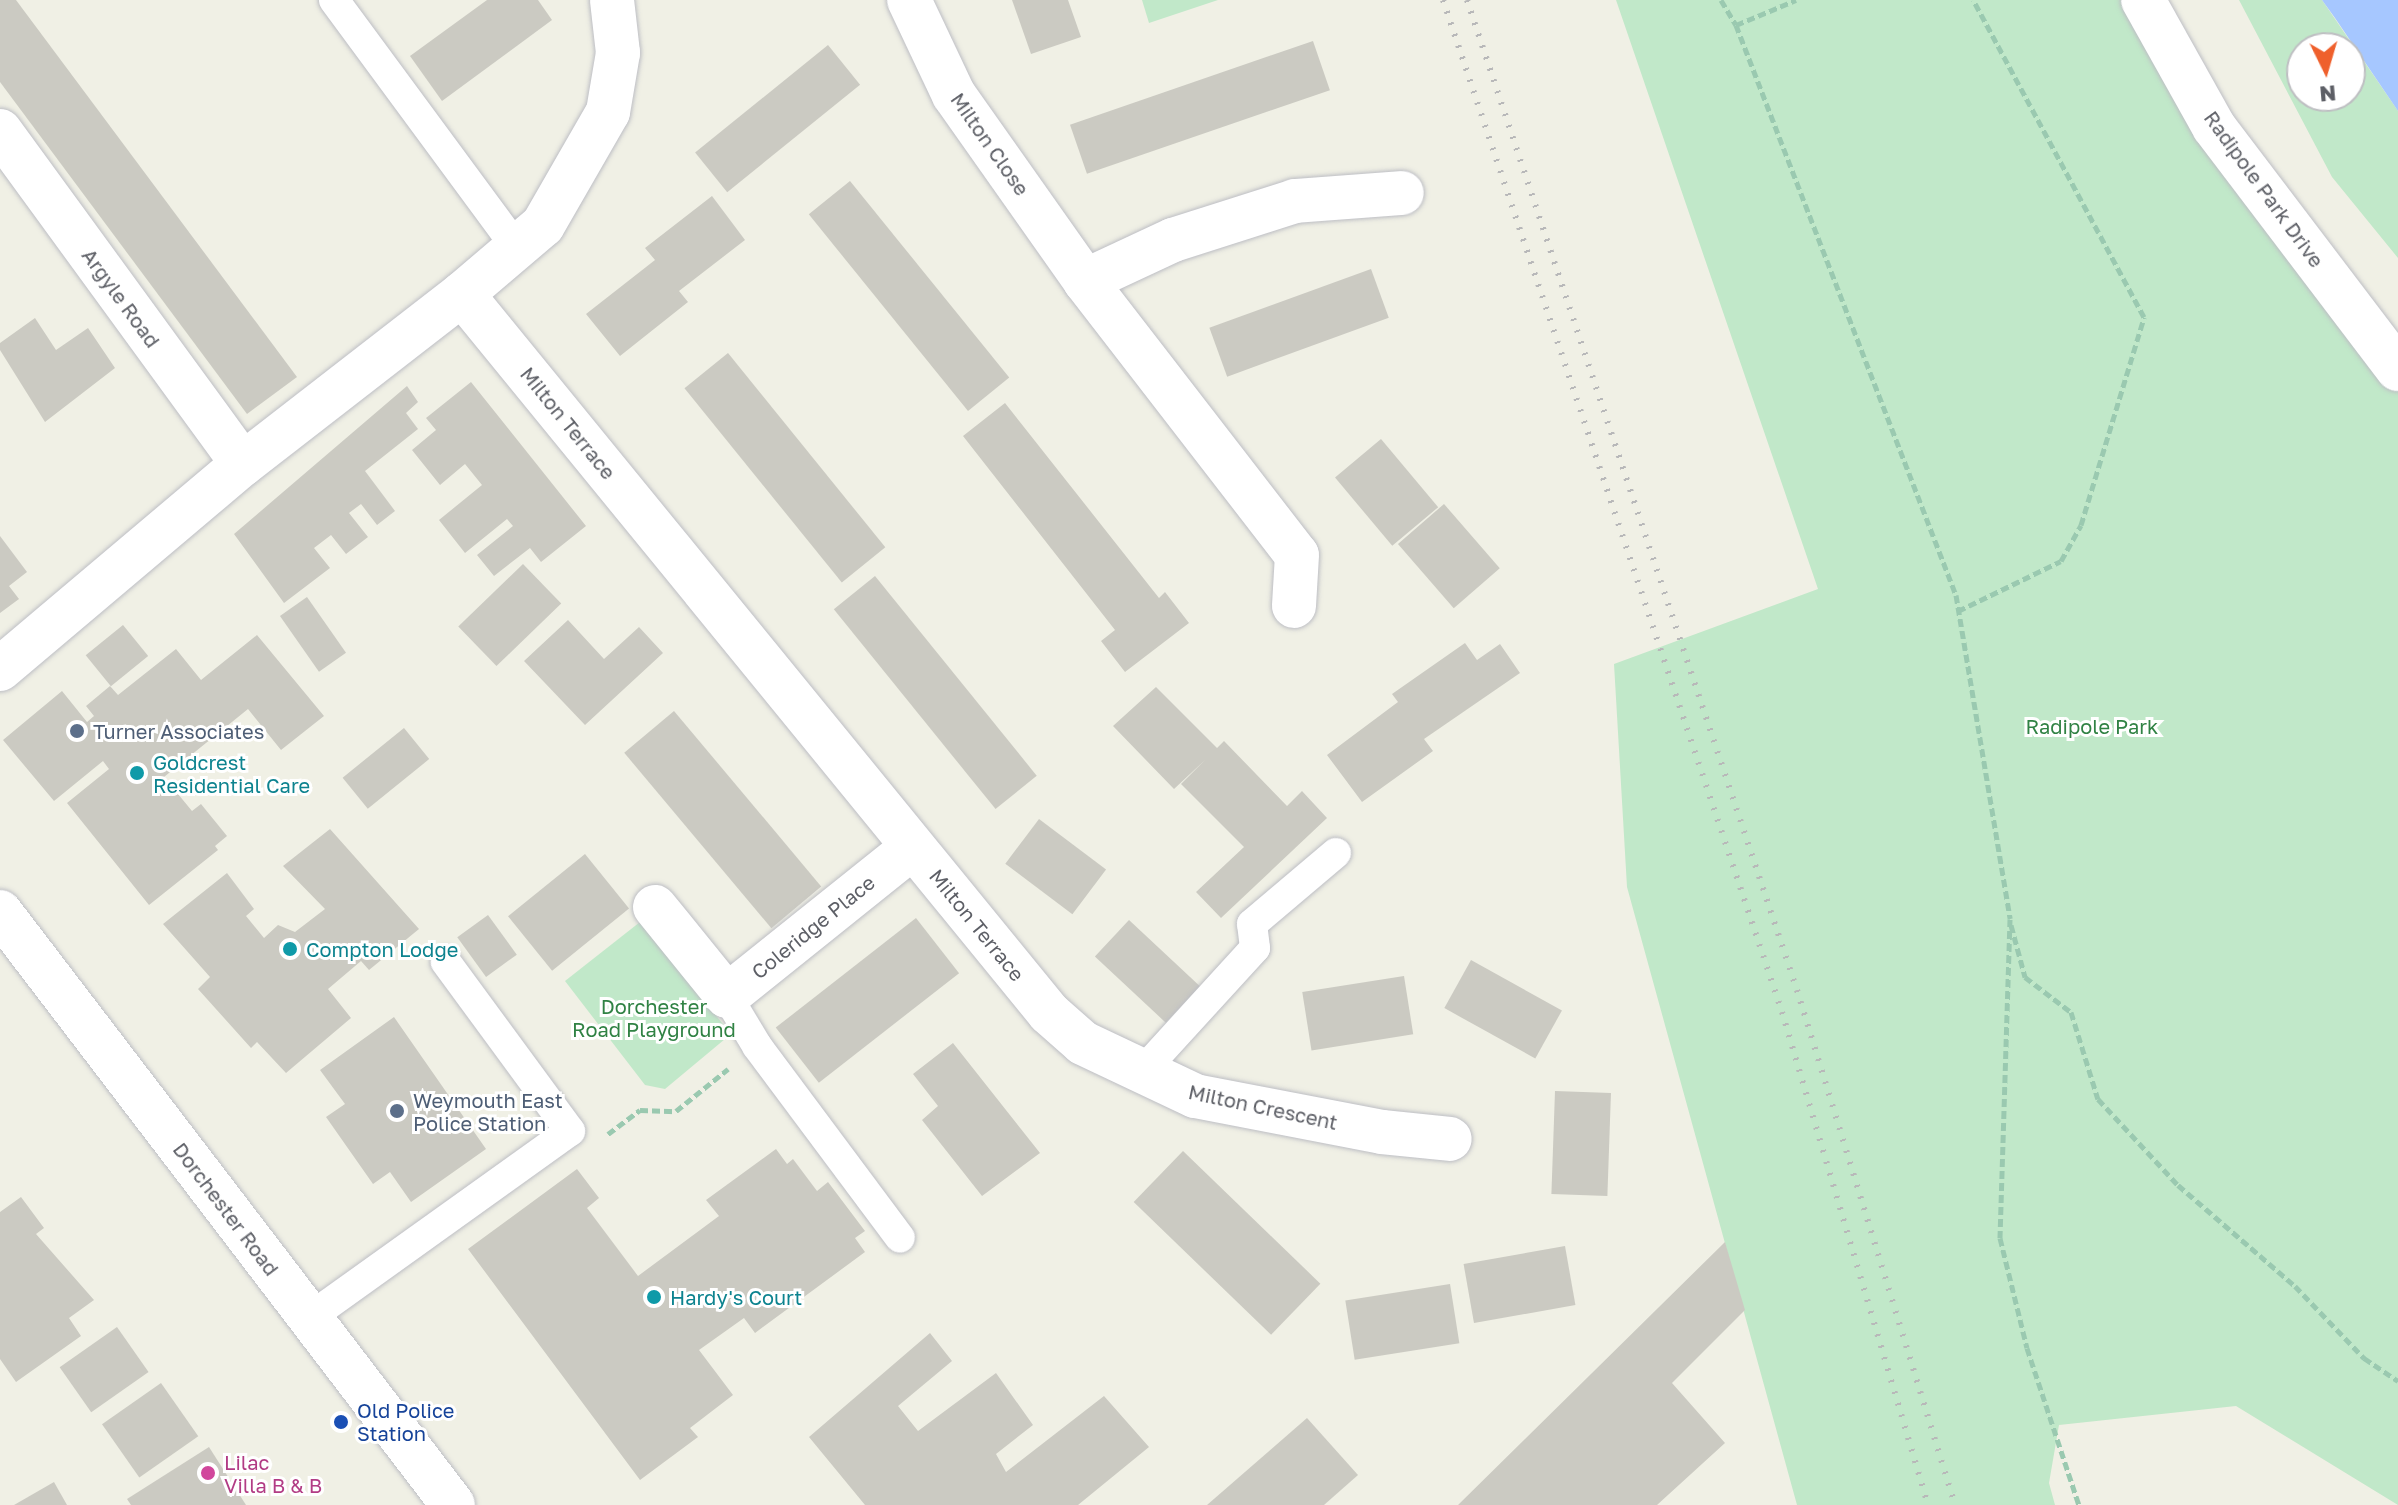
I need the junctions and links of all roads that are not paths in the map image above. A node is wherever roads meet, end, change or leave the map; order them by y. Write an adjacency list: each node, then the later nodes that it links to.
1 (334, 0): 7 (lane)
2 (612, 0): 7 (street)
3 (909, 0): 8 (street, Milton Close)
4 (2143, 0): 10 (street, Radipole Park Drive)
5 (0, 131): 11 (street, Argyle Road)
6 (1402, 193): 8 (street)
7 (518, 250): 9 (street)
8 (1085, 281): 12 (street, Milton Close)
9 (462, 294): 11 (street); 14 (street, Milton Terrace)
10 (2398, 369)
11 (243, 464): 13 (street)
12 (1294, 606)
13 (0, 669)
14 (913, 847): 19 (street, Coleridge Place); 20 (street, Milton Terrace)
15 (1336, 853): 21 (lane)
16 (655, 907): 19 (street)
17 (0, 912): 24 (street, Dorchester Road)
18 (446, 962): 24 (lane)
19 (727, 996): 23 (lane)
20 (1049, 1013): 21 (street, Milton Crescent)
21 (1141, 1073): 22 (street, Milton Crescent)
22 (1450, 1139)
23 (900, 1238)
24 (309, 1318): 25 (street, Dorchester Road)
25 (453, 1505)

